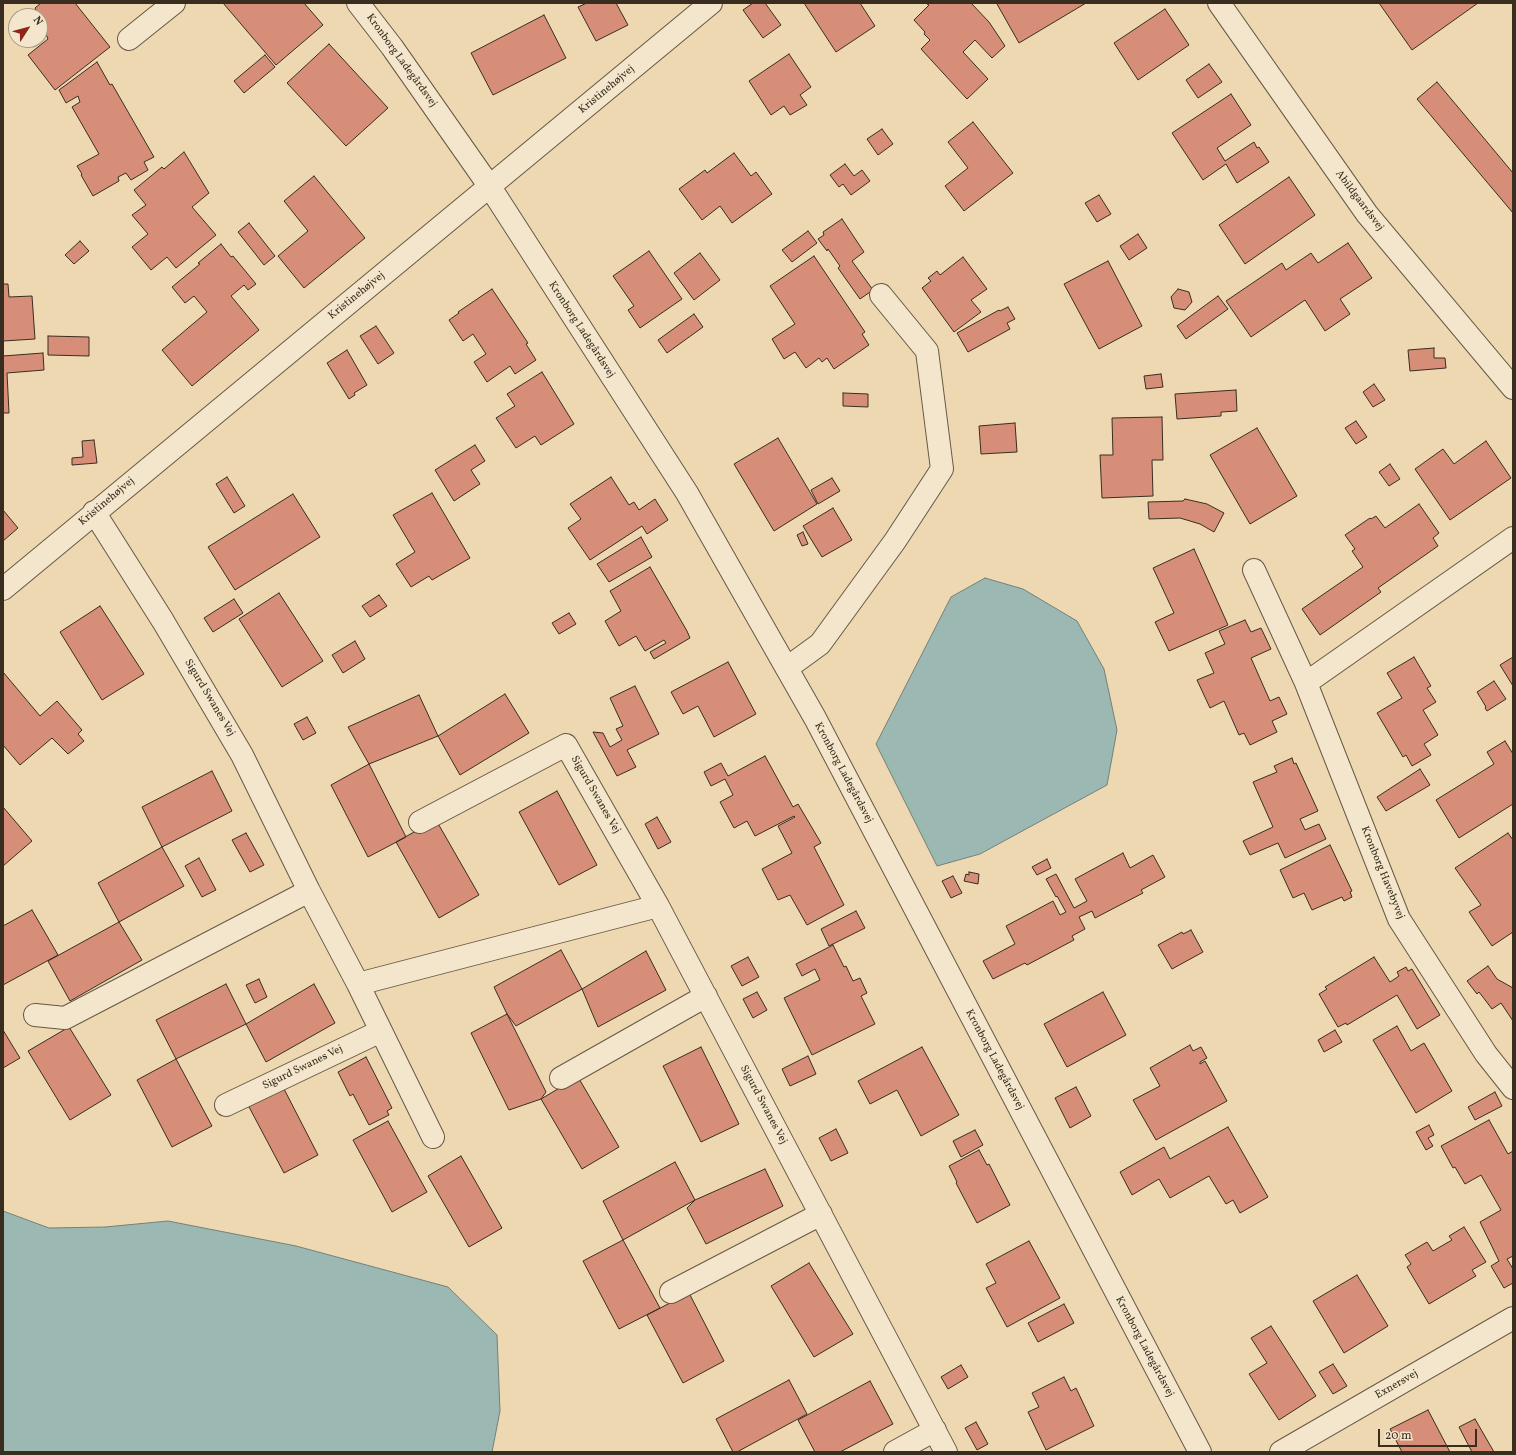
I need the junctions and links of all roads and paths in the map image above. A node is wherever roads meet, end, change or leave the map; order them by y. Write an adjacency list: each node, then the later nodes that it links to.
1 (174, 3): 5 (street)
2 (358, 3): 6 (street, Kronborg Ladegårdsvej)
3 (711, 3): 6 (street, Kristinehøjvej)
4 (1219, 3): 8 (street, Abildgaardsvej)
5 (129, 39)
6 (490, 187): 9 (street, Kristinehøjvej); 13 (street, Kronborg Ladegårdsvej)
7 (881, 295): 13 (street)
8 (1513, 388)
9 (94, 512): 12 (street, Kristinehøjvej); 16 (street, Sigurd Swanes Vej)
10 (1513, 538): 14 (street)
11 (1254, 570): 14 (street, Kronborg Havebyvej)
12 (3, 589)
13 (787, 668): 32 (street, Kronborg Ladegårdsvej)
14 (1306, 683): 23 (street, Kronborg Havebyvej)
15 (420, 822): 17 (street, Sigurd Swanes Vej)
16 (309, 891): 18 (street, Sigurd Swanes Vej); 20 (street)
17 (658, 906): 18 (street); 19 (street, Sigurd Swanes Vej)
18 (358, 984): 21 (street, Sigurd Swanes Vej)
19 (706, 996): 22 (street); 26 (street, Sigurd Swanes Vej)
20 (35, 1015)
21 (381, 1030): 24 (street, Sigurd Swanes Vej); 25 (street, Sigurd Swanes Vej)
22 (561, 1078)
23 (1513, 1088)
24 (226, 1105)
25 (433, 1137)
26 (821, 1214): 27 (street); 29 (street, Sigurd Swanes Vej)
27 (671, 1292)
28 (1513, 1318): 33 (street, Exnersvej)
29 (935, 1430): 30 (street); 31 (street, Sigurd Swanes Vej)
30 (894, 1452)
31 (946, 1452)
32 (1200, 1452)
33 (1281, 1452)

